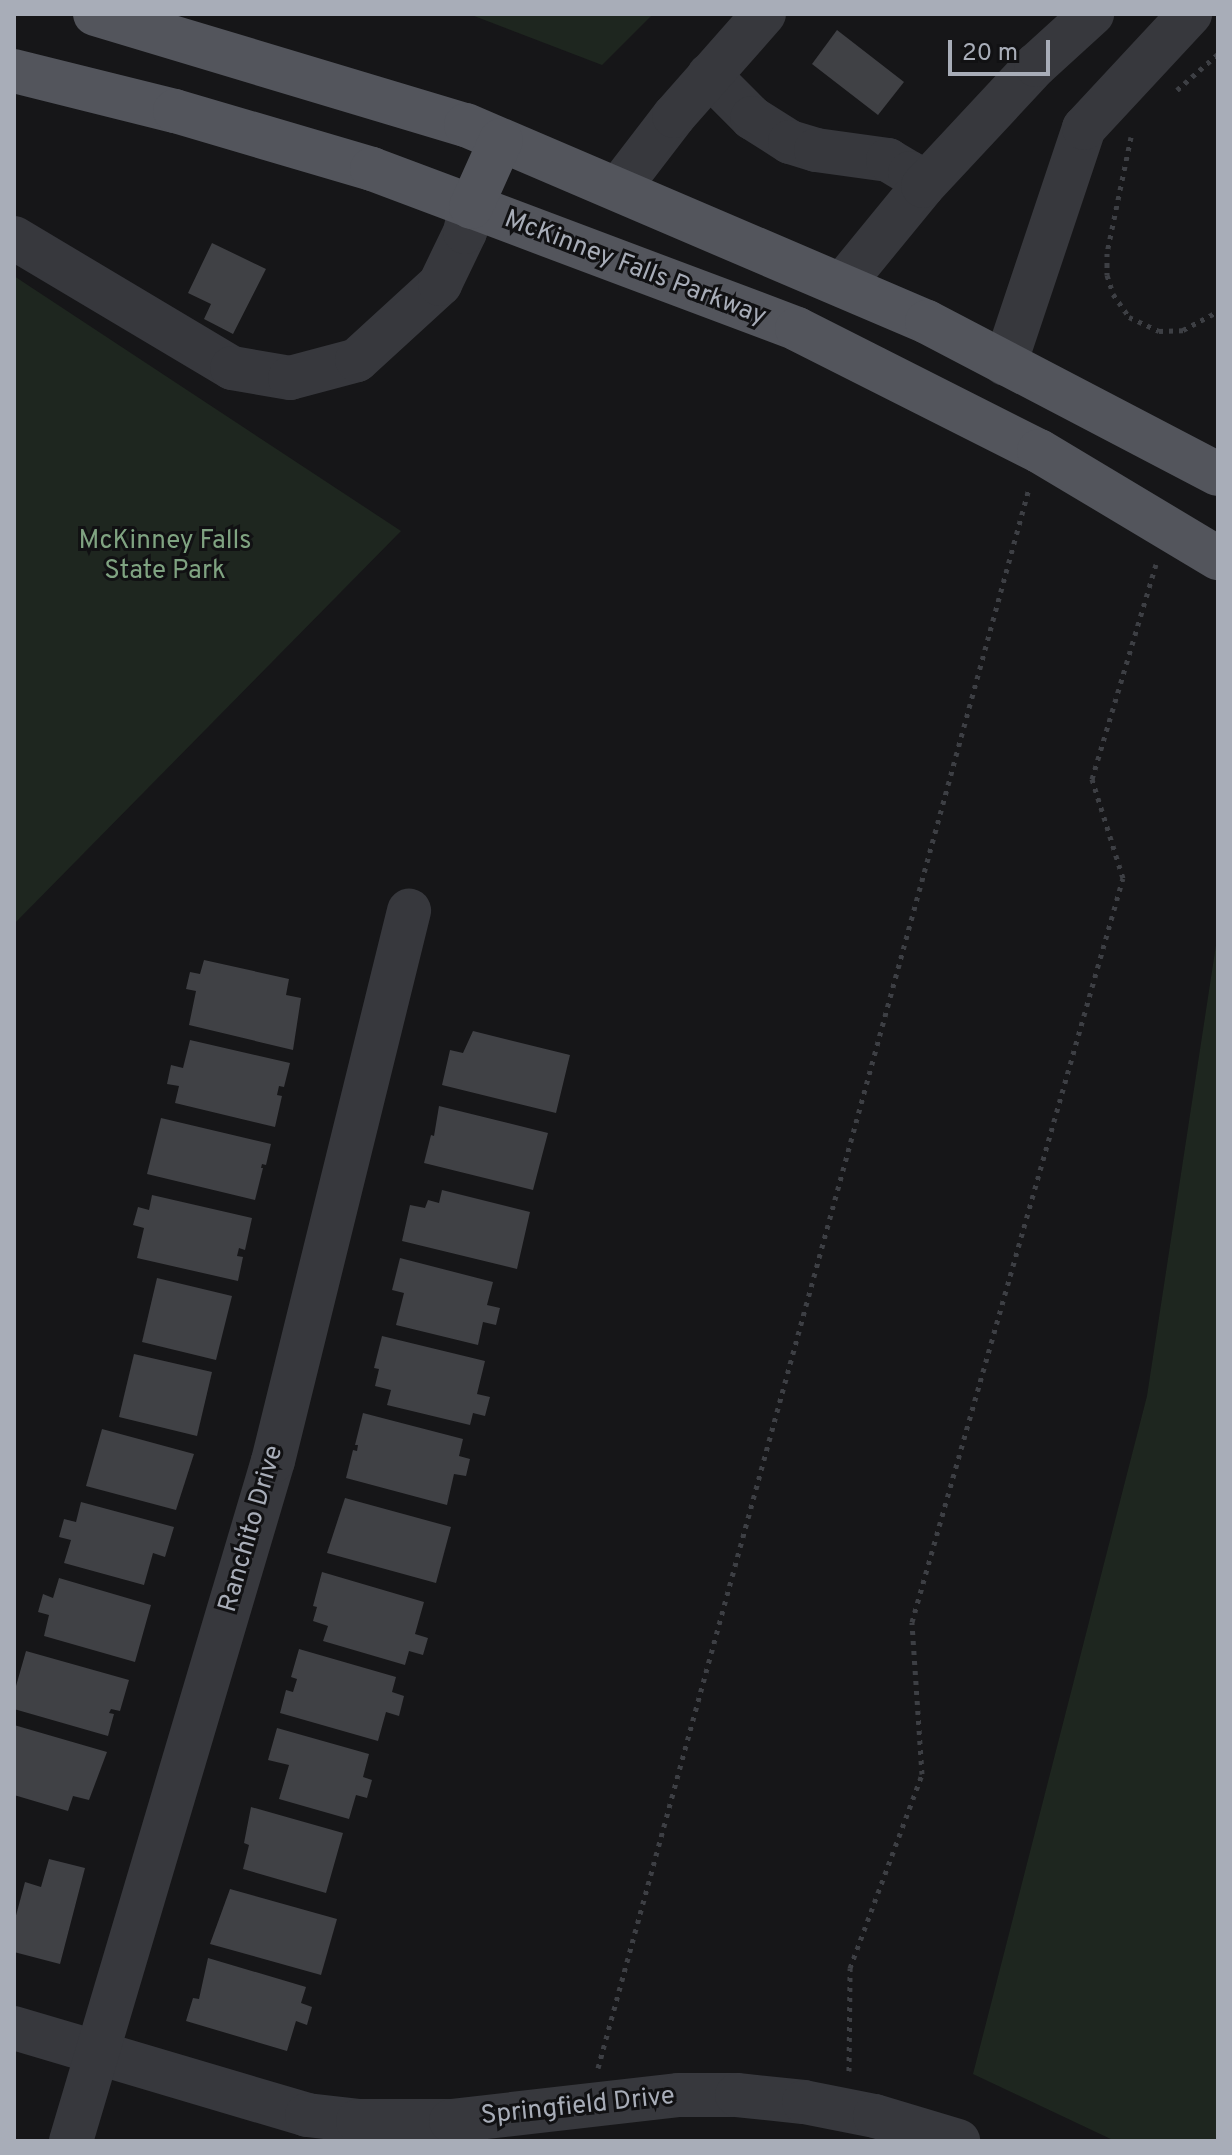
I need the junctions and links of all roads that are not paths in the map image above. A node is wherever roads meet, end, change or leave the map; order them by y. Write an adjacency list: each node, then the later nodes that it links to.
1 (95, 14): 7 (main road)
2 (764, 14): 5 (street)
3 (1092, 14): 8 (street)
4 (1190, 14): 13 (street)
5 (709, 75): 8 (street); 9 (street)
6 (18, 81): 10 (main road, McKinney Falls Parkway)
7 (501, 140): 9 (main road); 10 (main road)
8 (923, 186): 12 (street)
9 (618, 189): 12 (main road)
10 (471, 207): 11 (street); 15 (main road, McKinney Falls Parkway)
11 (14, 238)
12 (842, 285): 13 (main road)
13 (1005, 364): 14 (main road)
14 (1218, 474)
15 (1218, 558)
16 (409, 911): 18 (street, Ranchito Drive)
17 (14, 2028): 18 (street, Springfield Drive)
18 (98, 2052): 19 (street, Ranchito Drive); 20 (street, Springfield Drive)
19 (71, 2141)
20 (958, 2141)

